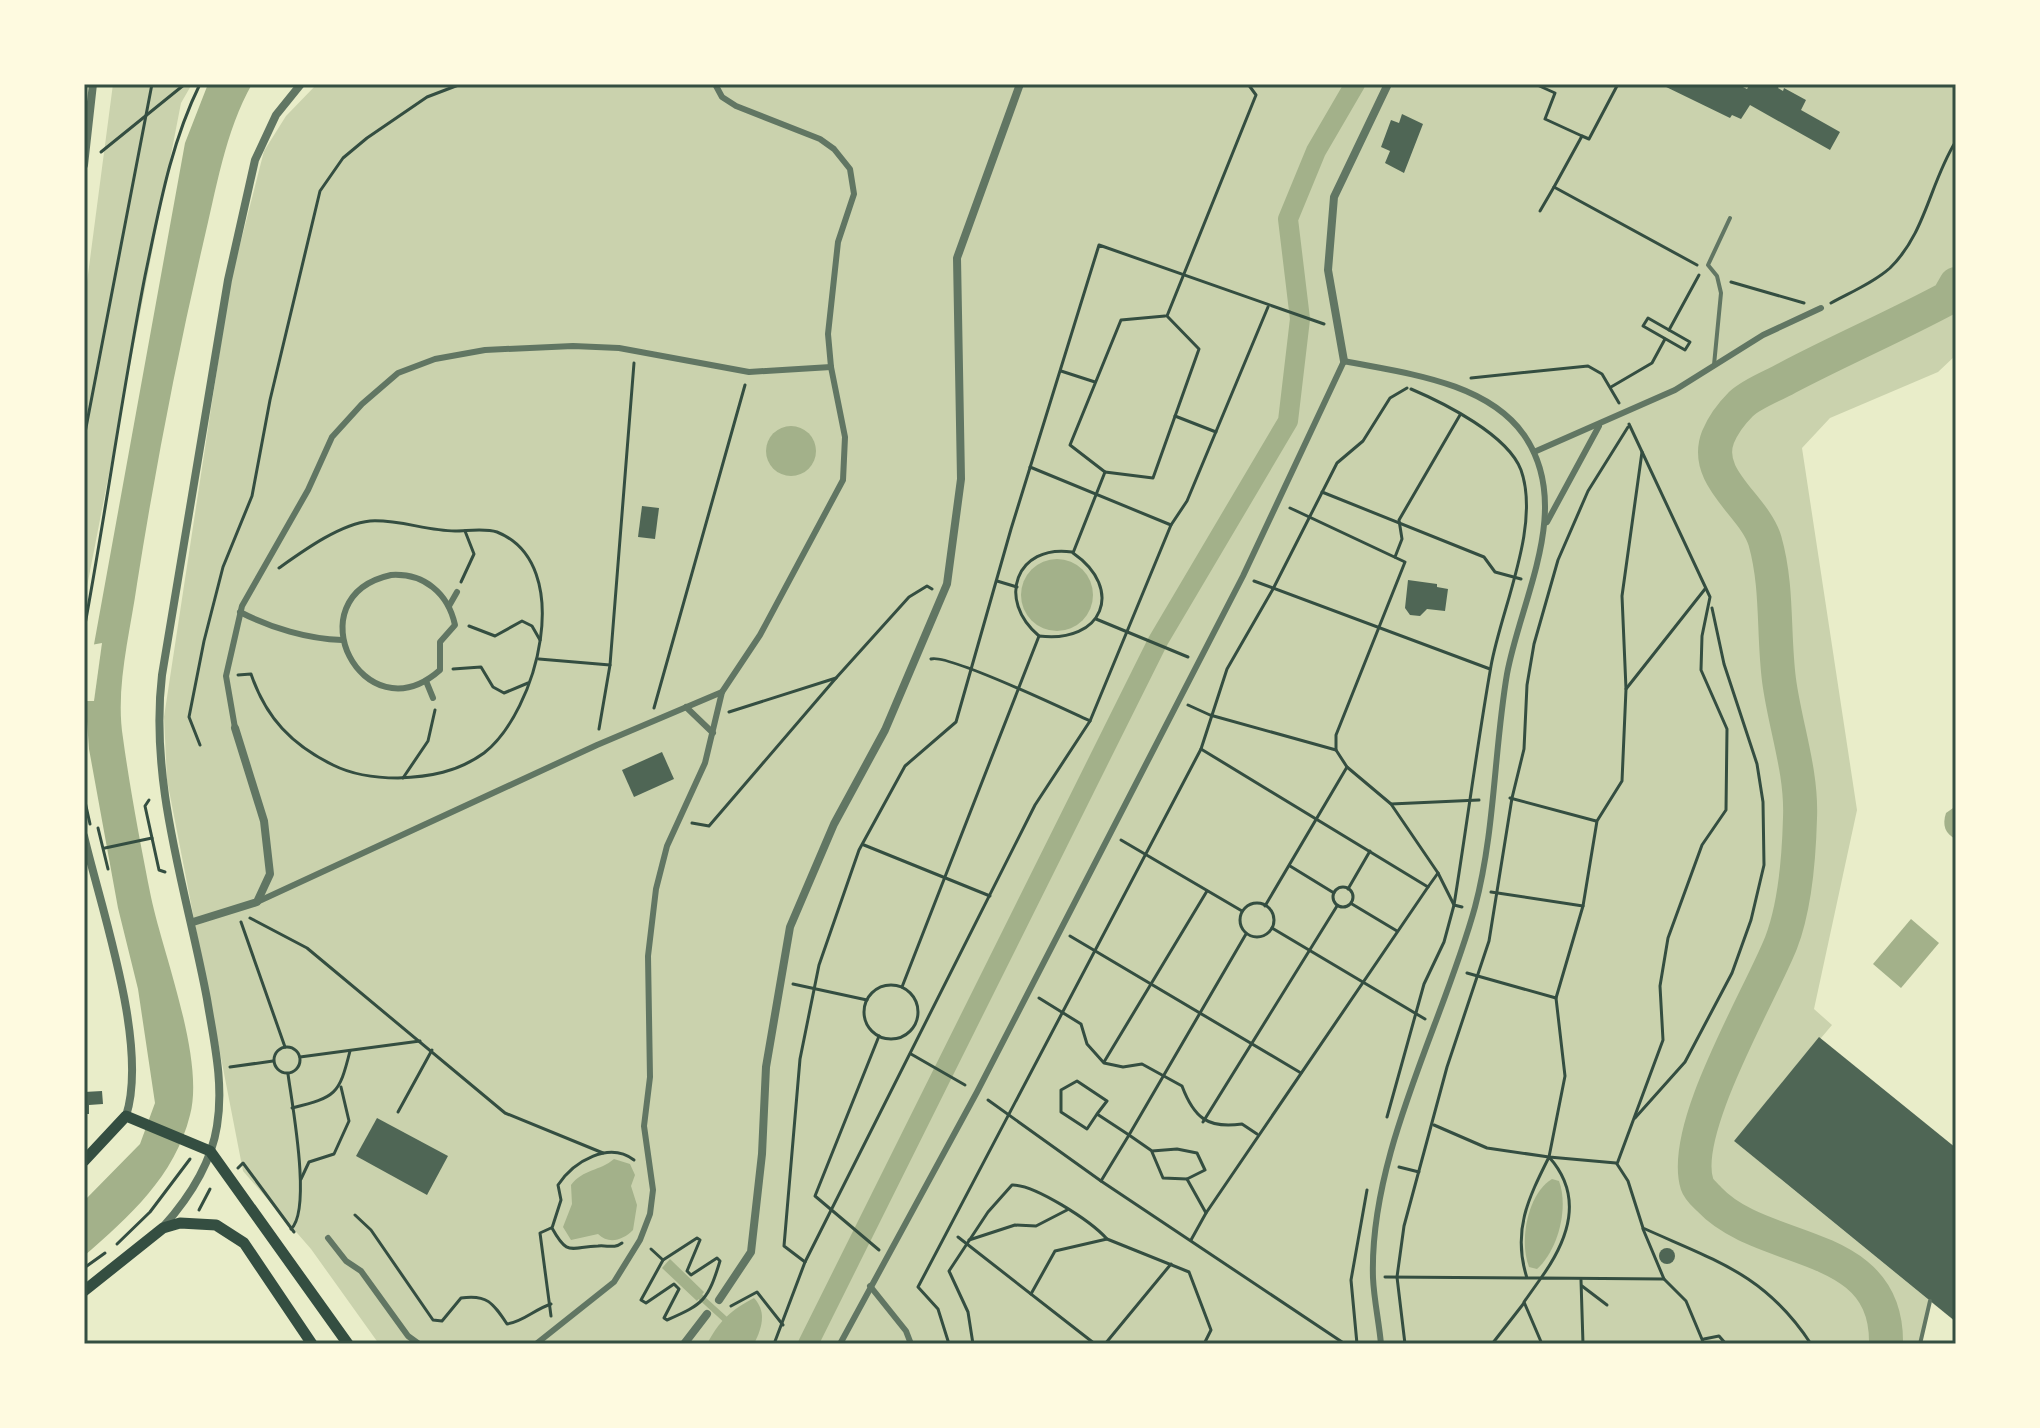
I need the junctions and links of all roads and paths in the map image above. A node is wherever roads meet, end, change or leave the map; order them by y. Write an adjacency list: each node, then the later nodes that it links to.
1 (93, 84): 16 (street)
2 (152, 84): 13 (path)
3 (185, 84): 13 (path)
4 (200, 84): 76 (path)
5 (301, 84): 148 (street)
6 (461, 84): 105 (path)
7 (715, 84): 33 (street)
8 (1020, 84): 68 (street)
9 (1248, 84): 22 (path)
10 (1388, 84): 31 (street)
11 (1535, 84): 14 (path)
12 (1618, 84): 14 (path)
13 (148, 115): 17 (path); 45 (path)
14 (1582, 136): 19 (path)
15 (1956, 141): 25 (path)
16 (85, 143): 18 (street)
17 (101, 152)
18 (84, 165)
19 (1554, 187): 20 (path); 28 (path)
20 (1540, 211)
21 (1730, 218): 23 (lane)
22 (1184, 276): 24 (path); 26 (path); 34 (path)
23 (1717, 276): 25 (path); 32 (lane)
24 (1268, 307): 27 (path); 44 (path)
25 (1818, 309): 32 (street)
26 (1167, 316): 37 (path); 41 (path)
27 (1314, 322)
28 (1669, 330): 29 (path); 29 (path)
29 (1665, 339): 38 (path)
30 (635, 351): 35 (street); 71 (street); 83 (path)
31 (1344, 361): 46 (street); 52 (street)
32 (1713, 366): 39 (street)
33 (831, 367): 35 (street); 95 (street)
34 (1060, 370): 37 (path); 48 (path)
35 (749, 372): 102 (path)
36 (1469, 378): 38 (path)
37 (1095, 382): 49 (path)
38 (1611, 387): 39 (path)
39 (1624, 414): 42 (street); 43 (path)
40 (1460, 415): 50 (path); 56 (path); 62 (path)
41 (1175, 416): 44 (path); 49 (path)
42 (1600, 425): 46 (street); 55 (street)
43 (1629, 425): 47 (path); 112 (path)
44 (1216, 432): 54 (path)
45 (84, 439)
46 (1534, 452): 55 (street)
47 (1642, 452): 66 (path); 93 (path)
48 (1030, 467): 51 (path); 63 (path)
49 (1105, 472): 51 (path)
50 (1322, 492): 53 (path); 56 (path)
51 (1096, 494): 54 (path); 58 (path)
52 (1280, 503): 53 (path); 61 (street)
53 (1309, 517): 59 (path); 65 (path)
54 (1171, 525): 77 (path)
55 (1545, 525): 111 (street)
56 (1400, 526): 59 (path); 62 (path)
57 (465, 531): 60 (path); 67 (path); 80 (path)
58 (1073, 553): 64 (path); 72 (path)
59 (1395, 558): 75 (path)
60 (277, 569)
61 (1243, 576): 65 (path); 97 (street)
62 (1512, 577): 86 (path)
63 (996, 581): 64 (path); 85 (path)
64 (1017, 587): 78 (path)
65 (1273, 589): 75 (path); 100 (path)
66 (1705, 589): 70 (path); 93 (path)
67 (457, 592): 69 (street)
68 (942, 595): 84 (street); 90 (path)
69 (449, 606): 74 (street); 79 (street)
70 (1711, 606): 194 (path); 194 (path)
71 (240, 612): 79 (street); 89 (street)
72 (1096, 619): 77 (path); 78 (path)
73 (463, 622): 74 (street); 80 (path)
74 (455, 625): 87 (street)
75 (1379, 628): 86 (path); 108 (path)
76 (84, 630)
77 (1126, 630): 81 (path); 101 (path)
78 (1039, 636): 94 (path)
79 (342, 640): 91 (street)
80 (540, 640): 82 (path)
81 (1175, 652)
82 (537, 659): 83 (path); 92 (path)
83 (610, 665): 106 (path)
84 (913, 665): 85 (path); 157 (street)
85 (971, 669): 94 (path); 123 (path)
86 (1490, 669): 114 (path)
87 (440, 670): 88 (street); 91 (street)
88 (449, 670): 92 (path)
89 (226, 676): 103 (street); 110 (path)
90 (836, 678): 99 (path); 117 (path)
91 (426, 681): 96 (street)
92 (528, 683): 110 (path)
93 (1626, 689): 118 (path)
94 (1018, 690): 101 (path); 131 (path)
95 (722, 692): 98 (street); 99 (street)
96 (433, 698): 110 (path)
97 (1178, 700): 100 (path); 120 (street)
98 (686, 707): 102 (street); 104 (street)
99 (718, 715): 104 (street)
100 (1210, 715): 107 (path); 108 (path)
101 (1090, 721): 138 (path)
102 (649, 723): 106 (street)
103 (235, 728): 139 (street)
104 (713, 733): 117 (street)
105 (200, 745)
106 (597, 745): 139 (street)
107 (1201, 749): 116 (path); 126 (path)
108 (1336, 750): 109 (path)
109 (1347, 767): 115 (path); 116 (path)
110 (403, 778)
111 (1491, 798): 112 (path); 114 (path); 134 (street)
112 (1512, 798): 118 (path); 137 (path)
113 (149, 800): 122 (path)
114 (1469, 801): 115 (path); 141 (path)
115 (1391, 804): 129 (path)
116 (1318, 819): 125 (path); 127 (path)
117 (678, 820): 224 (street)
118 (1597, 821): 144 (path)
119 (98, 828): 124 (path)
120 (1109, 833): 126 (path); 150 (street)
121 (84, 836): 191 (street)
122 (152, 838): 124 (path); 128 (path)
123 (862, 845): 131 (path); 161 (path)
124 (105, 848): 130 (path)
125 (1370, 851): 132 (path); 133 (path)
126 (1146, 855): 135 (path); 153 (path)
127 (1290, 866): 136 (path); 142 (path)
128 (165, 872)
129 (1438, 873): 132 (path); 141 (path)
130 (109, 876)
131 (945, 876): 138 (path); 160 (path)
132 (1428, 887): 151 (path)
133 (1348, 889): 136 (path); 140 (path)
134 (1479, 890): 137 (path); 146 (street)
135 (1207, 891): 147 (path); 159 (path)
136 (1334, 893): 143 (path)
137 (1499, 894): 144 (path); 156 (path)
138 (990, 896): 170 (path)
139 (257, 902): 145 (street)
140 (1351, 903): 143 (path); 151 (path)
141 (1454, 905): 146 (path); 167 (path)
142 (1265, 906): 147 (path); 149 (path)
143 (1337, 906): 154 (path)
144 (1583, 906): 163 (path)
145 (232, 909): 148 (street); 172 (path); 174 (path)
146 (1474, 910): 155 (street)
147 (1242, 911): 152 (path)
148 (193, 922): 200 (street)
149 (1272, 928): 152 (path); 154 (path)
150 (1060, 931): 153 (path); 162 (street)
151 (1397, 931): 158 (path)
152 (1246, 934): 166 (path)
153 (1094, 951): 159 (path); 165 (path)
154 (1309, 951): 158 (path); 173 (path)
155 (1452, 969): 156 (path); 169 (street)
156 (1475, 975): 163 (path); 196 (path)
157 (779, 982): 161 (path); 243 (street)
158 (1360, 983): 167 (path); 182 (path)
159 (1150, 984): 166 (path); 180 (path)
160 (902, 987): 164 (path); 168 (path)
161 (815, 988): 164 (path); 229 (path)
162 (1028, 992): 165 (path); 187 (street)
163 (1556, 998): 203 (path)
164 (867, 1000): 171 (path)
165 (1062, 1012): 180 (path); 192 (path)
166 (1201, 1014): 173 (path); 184 (path)
167 (1417, 1014): 169 (path); 193 (path)
168 (917, 1020): 170 (path); 171 (path)
169 (1432, 1023): 206 (street)
170 (926, 1024): 177 (path)
171 (879, 1036): 214 (path)
172 (420, 1041): 175 (path); 176 (path)
173 (1251, 1044): 182 (path); 195 (path)
174 (285, 1047): 178 (path); 179 (path)
175 (351, 1049): 178 (path); 186 (path)
176 (432, 1050): 189 (path); 202 (path)
177 (911, 1054): 185 (path); 214 (path)
178 (300, 1057): 183 (path)
179 (273, 1061): 181 (path); 183 (path)
180 (1104, 1063): 184 (path)
181 (230, 1067)
182 (1301, 1073): 197 (path)
183 (288, 1074): 188 (path)
184 (1164, 1075): 195 (path); 198 (path)
185 (958, 1081)
186 (341, 1087): 188 (path); 212 (path)
187 (977, 1092): 192 (path); 238 (street)
188 (292, 1108): 212 (path)
189 (398, 1112)
190 (1097, 1114): 190 (path); 198 (path)
191 (126, 1116): 199 (main road); 204 (main road)
192 (1011, 1117): 211 (path); 262 (path)
193 (1386, 1118)
194 (1633, 1121): 205 (path)
195 (1203, 1122): 197 (path)
196 (1434, 1124): 203 (path); 208 (path)
197 (1257, 1134): 215 (path)
198 (1129, 1135): 201 (path); 211 (path)
199 (193, 1148): 200 (main road); 231 (path)
200 (210, 1151): 217 (street); 255 (main road)
201 (1152, 1151): 210 (path); 210 (path)
202 (603, 1153): 207 (path); 218 (path)
203 (1549, 1157): 205 (path); 234 (path); 235 (path)
204 (84, 1161)
205 (1617, 1164): 219 (path)
206 (1389, 1165): 208 (path); 233 (street)
207 (638, 1166)
208 (1419, 1172): 232 (path)
209 (1371, 1177): 268 (path)
210 (1187, 1179): 215 (path)
211 (1101, 1181): 225 (path)
212 (301, 1194): 220 (path)
213 (1068, 1210): 223 (path); 226 (path); 226 (path)
214 (833, 1212): 227 (path); 229 (path)
215 (1206, 1213): 225 (path)
216 (355, 1215): 246 (path)
217 (163, 1228): 240 (main road); 254 (main road)
218 (552, 1228): 224 (path); 246 (path)
219 (1643, 1228): 237 (path); 275 (path)
220 (291, 1229)
221 (958, 1237): 226 (path)
222 (328, 1238): 256 (street)
223 (1107, 1239): 230 (path); 242 (path)
224 (640, 1240): 228 (path); 252 (street)
225 (1191, 1240): 267 (path)
226 (968, 1242): 242 (path); 263 (path)
227 (871, 1244)
228 (663, 1260): 241 (path); 248 (path)
229 (805, 1262): 251 (path)
230 (1171, 1264): 265 (path); 266 (path)
231 (84, 1268)
232 (1397, 1277): 233 (path); 234 (path); 270 (path)
233 (1373, 1278): 269 (street)
234 (1527, 1278): 235 (path)
235 (1541, 1278): 236 (path); 245 (path)
236 (1581, 1278): 237 (path); 239 (path)
237 (1664, 1279): 253 (path)
238 (870, 1286): 260 (street); 261 (street)
239 (1582, 1286): 247 (path); 273 (path)
240 (84, 1291)
241 (711, 1292)
242 (1031, 1294): 264 (path)
243 (719, 1300)
244 (1930, 1301): 276 (lane)
245 (1524, 1302): 271 (path); 272 (path)
246 (551, 1304): 252 (path)
247 (1607, 1305)
248 (696, 1307)
249 (728, 1308): 251 (path)
250 (707, 1314): 258 (street)
251 (783, 1325): 259 (path)
252 (550, 1332): 257 (street)
253 (1704, 1342): 274 (path)
254 (312, 1344)
255 (348, 1344)
256 (419, 1344)
257 (536, 1344)
258 (684, 1344)
259 (774, 1344)
260 (840, 1344)
261 (911, 1344)
262 (949, 1344)
263 (973, 1344)
264 (1095, 1344)
265 (1105, 1344)
266 (1204, 1344)
267 (1345, 1344)
268 (1357, 1344)
269 (1381, 1344)
270 (1405, 1344)
271 (1492, 1344)
272 (1542, 1344)
273 (1583, 1344)
274 (1726, 1344)
275 (1811, 1344)
276 (1920, 1344)

